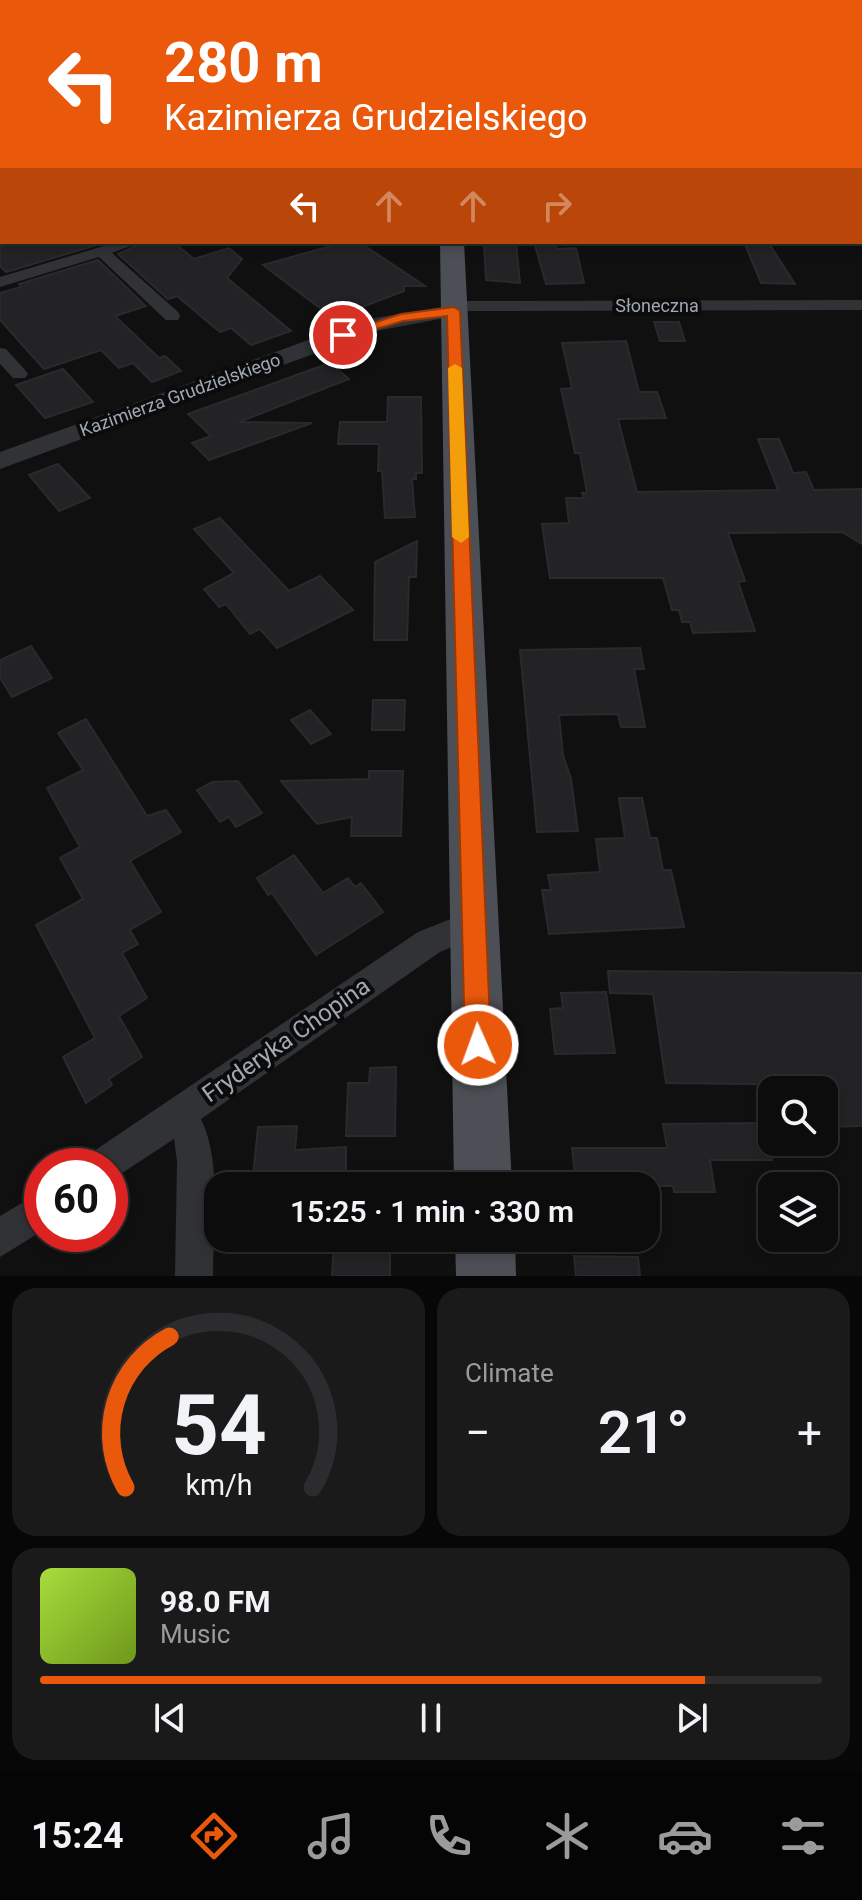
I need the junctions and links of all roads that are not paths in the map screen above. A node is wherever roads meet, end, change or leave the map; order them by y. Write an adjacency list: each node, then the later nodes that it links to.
1 (126, 244): 3 (street)
2 (452, 244): 6 (main road)
3 (101, 251): 4 (street); 7 (street)
4 (0, 282)
5 (862, 305): 6 (street, Słoneczna)
6 (454, 311): 10 (street, Kazimierza Grudzielskiego); 11 (main road)
7 (172, 316)
8 (0, 353): 9 (street)
9 (19, 374)
10 (0, 461)
11 (474, 931): 12 (street, Fryderyka Chopina); 14 (main road)
12 (180, 1114): 13 (street, Fryderyka Chopina); 18 (street)
13 (128, 1150)
14 (483, 1172)
15 (24, 1221): 16 (street)
16 (0, 1238)
17 (485, 1252): 19 (main road)
18 (194, 1276)
19 (486, 1276)

